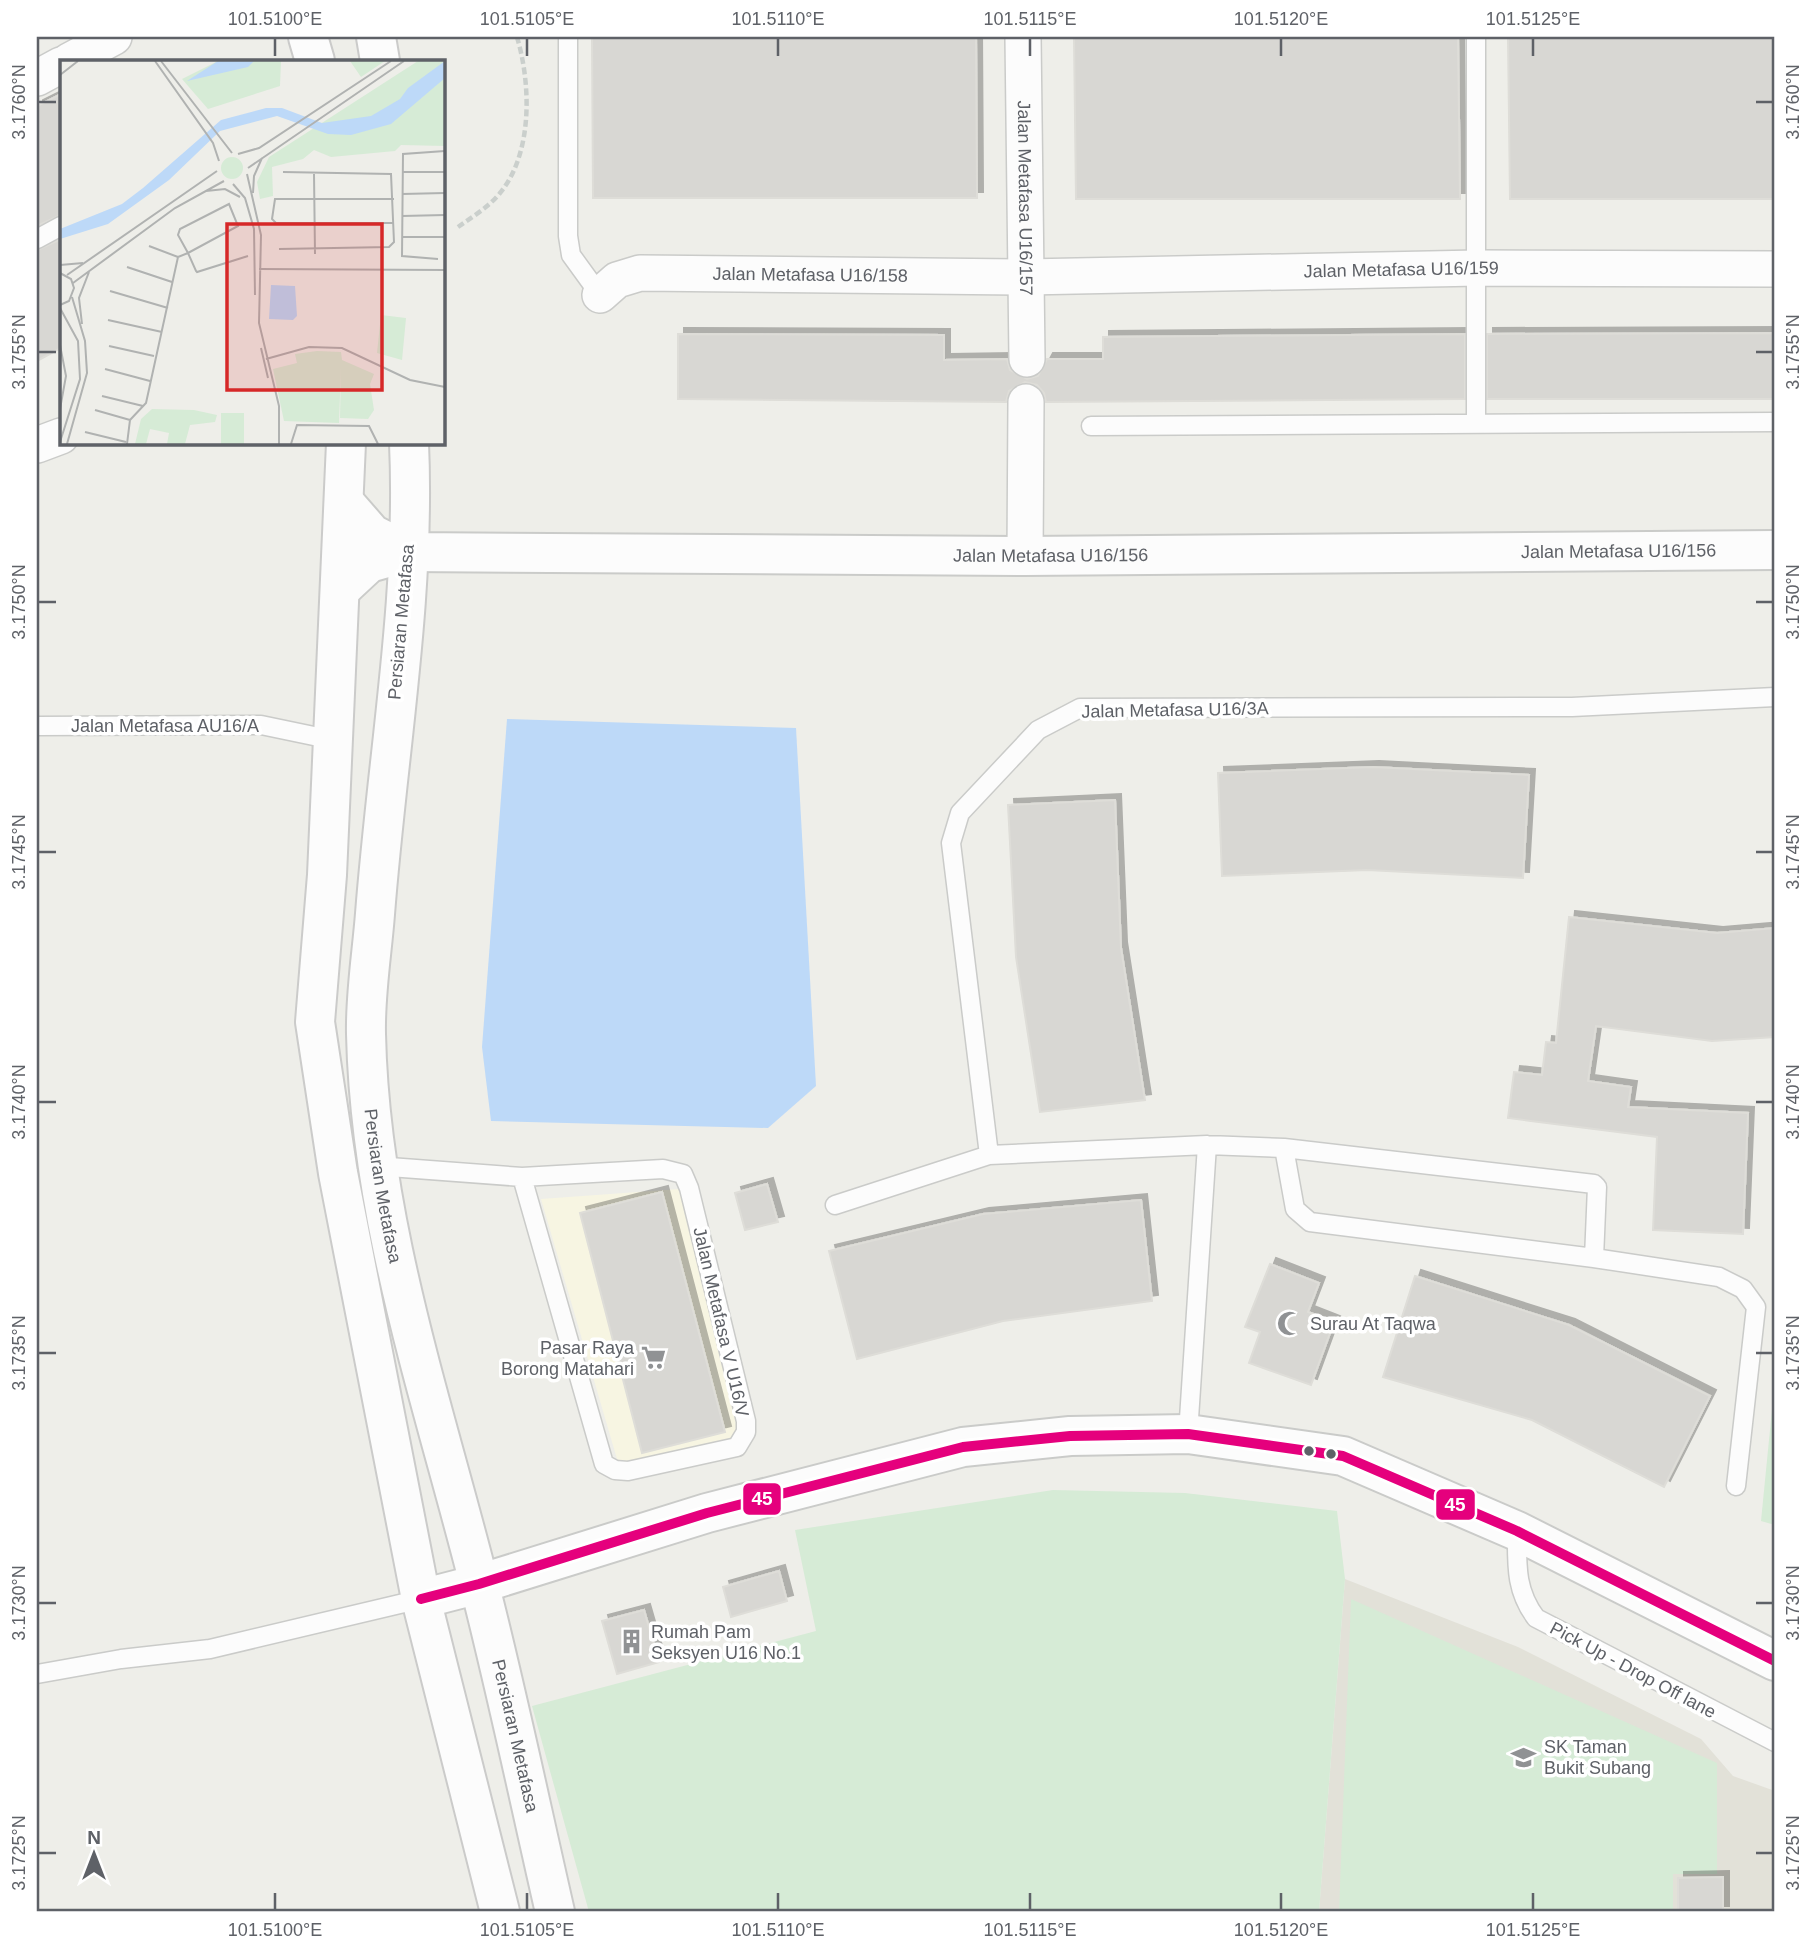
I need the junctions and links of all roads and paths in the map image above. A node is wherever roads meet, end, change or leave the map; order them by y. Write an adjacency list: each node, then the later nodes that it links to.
1 (308, 37): 9 (main road)
2 (376, 37): 10 (main road)
3 (517, 37): 14 (path)
4 (568, 37): 19 (lane)
5 (1023, 37): 18 (street, Jalan Metafasa U16/157)
6 (1476, 37): 16 (lane)
7 (113, 38): 8 (street)
8 (71, 60)
9 (315, 60)
10 (380, 60)
11 (60, 66): 12 (street)
12 (37, 78)
13 (60, 227): 15 (lane)
14 (458, 227)
15 (37, 239)
16 (1478, 268): 17 (street, Jalan Metafasa U16/159); 18 (street, Jalan Metafasa U16/159); 23 (lane)
17 (1775, 269)
18 (1027, 277): 19 (street, Jalan Metafasa U16/158); 20 (street, Jalan Metafasa U16/157)
19 (600, 295)
20 (1027, 359)
21 (1026, 402): 32 (street)
22 (1775, 422): 23 (lane)
23 (1476, 423): 24 (lane)
24 (1091, 426)
25 (60, 436): 28 (street)
26 (346, 444): 29 (main road)
27 (409, 444): 31 (main road, Persiaran Metafasa)
28 (37, 445)
29 (345, 503): 31 (main road, Jalan Metafasa U16/156); 33 (main road)
30 (1775, 551): 32 (main road, Jalan Metafasa U16/156)
31 (408, 552): 32 (main road, Jalan Metafasa U16/156); 33 (main road); 40 (main road, Persiaran Metafasa)
32 (1025, 556)
33 (340, 590): 36 (main road)
34 (1775, 697): 39 (lane, Jalan Metafasa U16/3A)
35 (37, 726): 36 (lane, Jalan Metafasa AU16/A)
36 (333, 740): 48 (main road)
37 (1207, 1145): 38 (lane); 39 (lane); 44 (lane)
38 (1284, 1149): 43 (lane); 43 (lane)
39 (989, 1156): 42 (lane)
40 (376, 1167): 41 (lane, Jalan Metafasa V U16/V); 47 (main road, Persiaran Metafasa)
41 (522, 1177): 41 (lane, Jalan Metafasa V U16/V)
42 (835, 1205)
43 (1594, 1258): 45 (lane)
44 (1188, 1434): 46 (main road); 47 (main road)
45 (1736, 1486)
46 (1517, 1531): 49 (main road); 51 (lane, Pick Up - Drop Off lane)
47 (479, 1584): 48 (main road); 53 (main road, Persiaran Metafasa)
48 (421, 1599): 50 (lane); 52 (main road)
49 (1775, 1661)
50 (37, 1674)
51 (1775, 1742)
52 (500, 1912)
53 (555, 1912)

